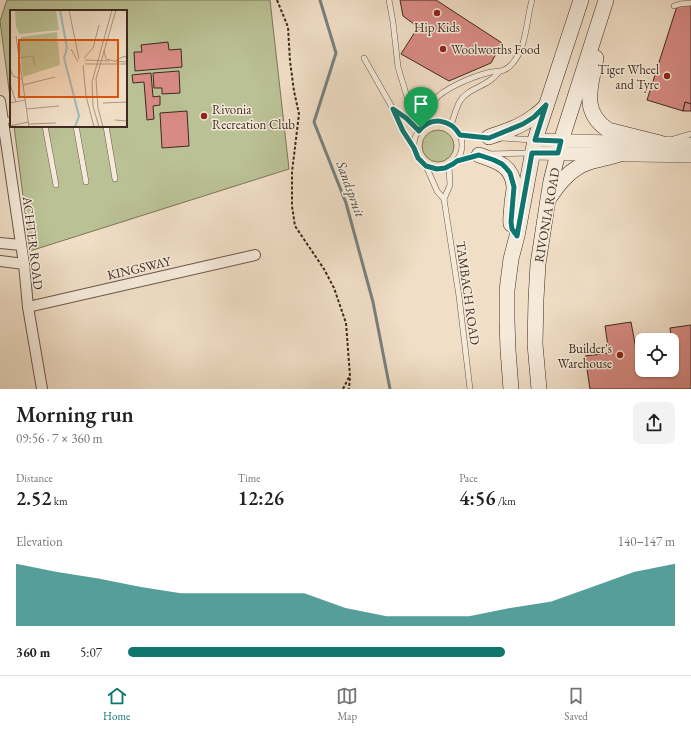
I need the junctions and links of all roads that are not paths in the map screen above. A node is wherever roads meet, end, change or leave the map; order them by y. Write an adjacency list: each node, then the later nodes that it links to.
1 (389, 0): 18 (lane)
2 (532, 0): 8 (lane)
3 (581, 0): 10 (main road, RIVONIA ROAD)
4 (606, 0): 22 (main road); 25 (main road, RIVONIA ROAD)
5 (691, 3): 6 (lane)
6 (674, 6)
7 (364, 58): 11 (lane, TAMBACH ROAD)
8 (499, 72): 13 (lane); 14 (lane)
9 (0, 101): 12 (street, ACHTER ROAD)
10 (546, 105): 21 (main road); 24 (main road, RIVONIA ROAD)
11 (393, 109): 18 (lane); 26 (lane, TAMBACH ROAD)
12 (7, 120): 40 (street, ACHTER ROAD)
13 (426, 125): 14 (lane); 18 (lane)
14 (451, 125): 20 (lane)
15 (45, 127): 35 (lane)
16 (76, 127): 34 (lane)
17 (106, 127): 33 (lane)
18 (420, 130): 26 (lane)
19 (691, 134): 22 (lane)
20 (460, 135): 21 (lane); 30 (lane)
21 (489, 138): 24 (lane)
22 (660, 143): 23 (street); 25 (street)
23 (691, 144)
24 (534, 146): 25 (street); 28 (lane); 38 (main road, RIVONIA ROAD)
25 (560, 147): 27 (street); 37 (main road, RIVONIA ROAD)
26 (414, 148): 31 (lane, TAMBACH ROAD)
27 (620, 154): 29 (street); 37 (main road)
28 (479, 155): 30 (lane); 38 (main road)
29 (691, 156)
30 (457, 161): 32 (lane)
31 (426, 166): 32 (lane); 36 (lane, TAMBACH ROAD)
32 (449, 167): 36 (lane, TAMBACH ROAD)
33 (115, 178)
34 (86, 182)
35 (56, 185)
36 (444, 199): 46 (lane, TAMBACH ROAD)
37 (548, 199): 48 (main road, RIVONIA ROAD)
38 (517, 236): 47 (main road, RIVONIA ROAD)
39 (0, 243): 40 (street)
40 (21, 244): 43 (street, ACHTER ROAD)
41 (255, 255): 44 (street, KINGSWAY)
42 (0, 261): 43 (street)
43 (24, 264): 44 (street, ACHTER ROAD)
44 (28, 306): 45 (street, ACHTER ROAD)
45 (42, 389)
46 (470, 389)
47 (511, 389)
48 (539, 389)

